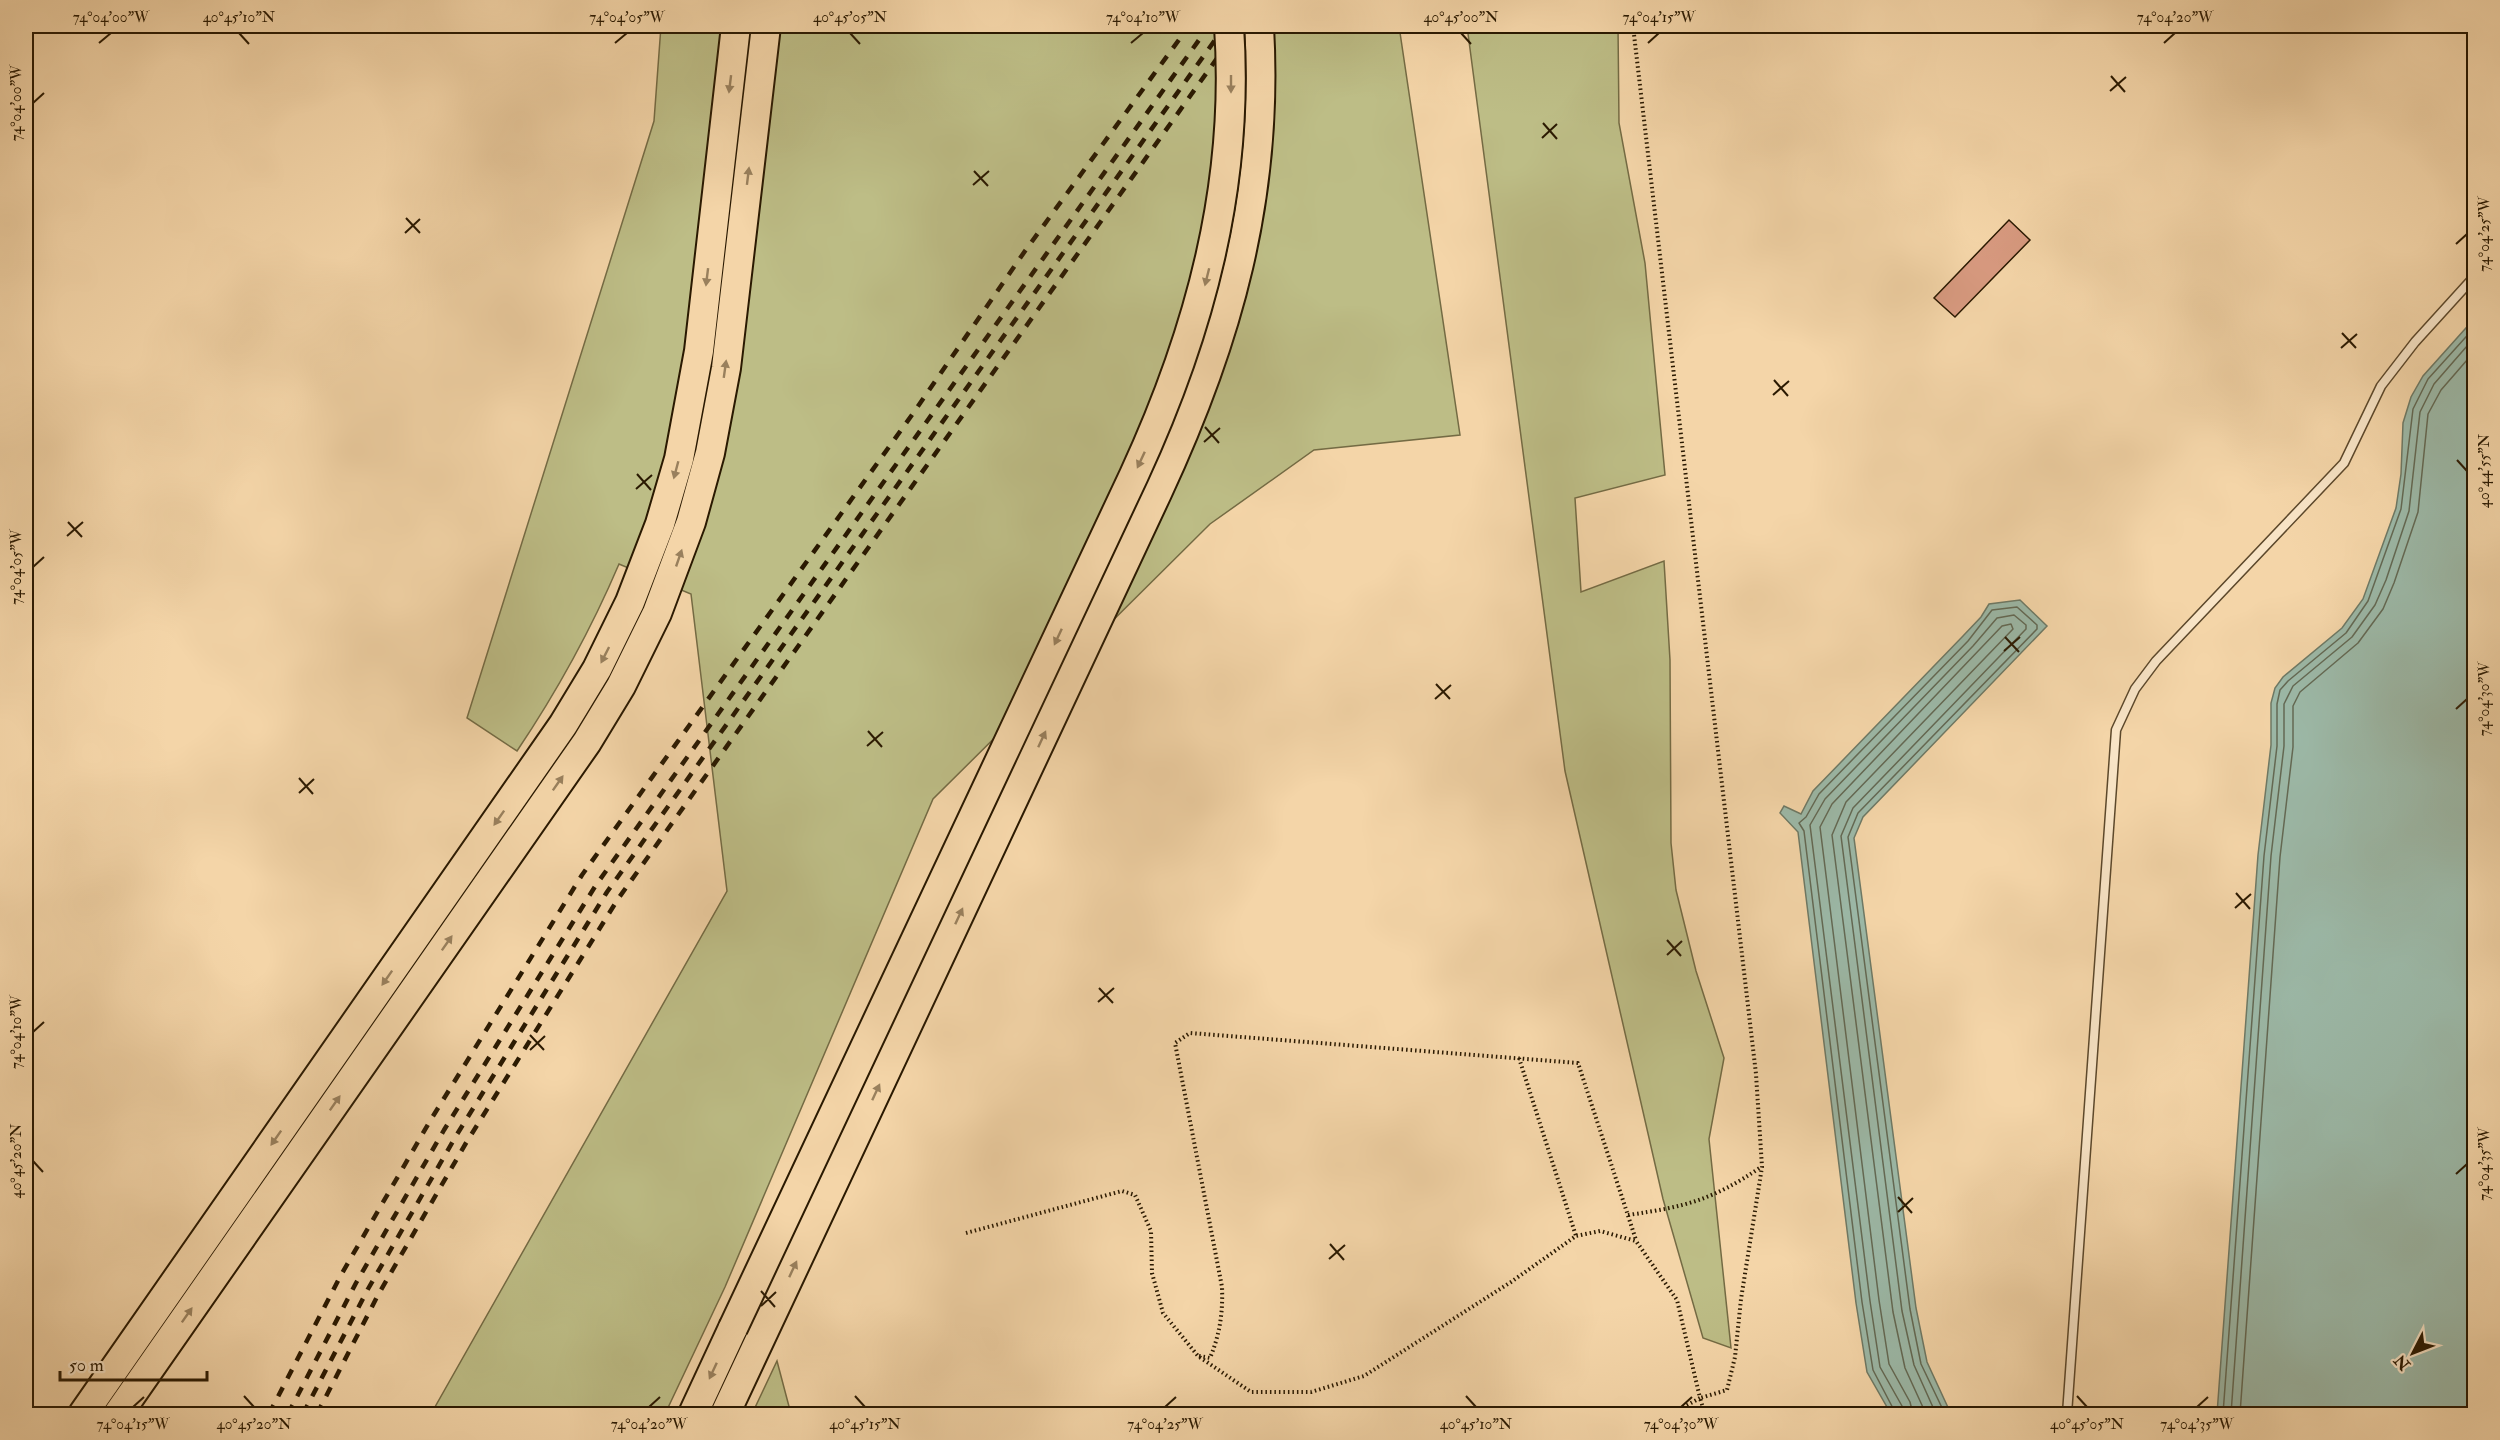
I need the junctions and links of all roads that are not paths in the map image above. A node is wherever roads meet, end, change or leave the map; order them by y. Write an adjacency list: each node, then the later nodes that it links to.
1 (736, 26): 6 (highway, one-way to 6)
2 (766, 26): 7 (highway, one-way to 2)
3 (1229, 26): 8 (highway, one-way to 8, bridge)
4 (1259, 26): 9 (highway, one-way to 4)
5 (2475, 277): 10 (lane)
6 (83, 1414)
7 (118, 1414)
8 (693, 1414)
9 (725, 1414)
10 (2067, 1414)

